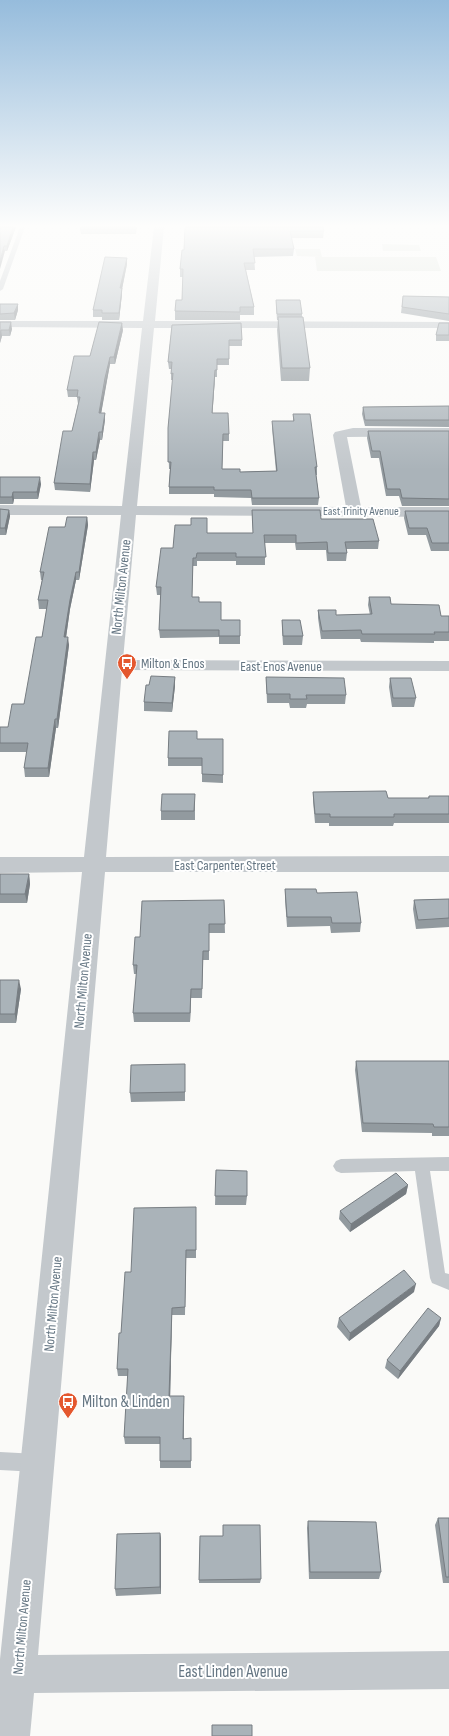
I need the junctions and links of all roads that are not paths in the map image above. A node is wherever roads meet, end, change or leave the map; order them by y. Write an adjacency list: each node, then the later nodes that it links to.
1 (150, 308): 3 (street, North Milton Avenue)
2 (0, 324): 3 (street)
3 (148, 324): 4 (street); 7 (street, North Milton Avenue)
4 (449, 325)
5 (449, 432): 8 (street)
6 (0, 510): 7 (street)
7 (129, 510): 8 (street, East Trinity Avenue); 10 (street, North Milton Avenue)
8 (354, 512): 9 (street, East Trinity Avenue)
9 (449, 512)
10 (113, 665): 11 (street, East Enos Avenue); 14 (street, North Milton Avenue)
11 (449, 666)
12 (449, 864): 14 (street, East Carpenter Street)
13 (0, 865): 14 (street, East Carpenter Street)
14 (94, 865): 20 (street, North Milton Avenue)
15 (422, 1164): 16 (lane); 17 (lane); 18 (lane)
16 (449, 1164)
17 (341, 1166)
18 (449, 1282)
19 (0, 1461): 20 (lane)
20 (38, 1463): 22 (street, North Milton Avenue)
21 (449, 1670): 22 (street, East Linden Avenue)
22 (18, 1674): 23 (street, North Milton Avenue)
23 (12, 1736)

